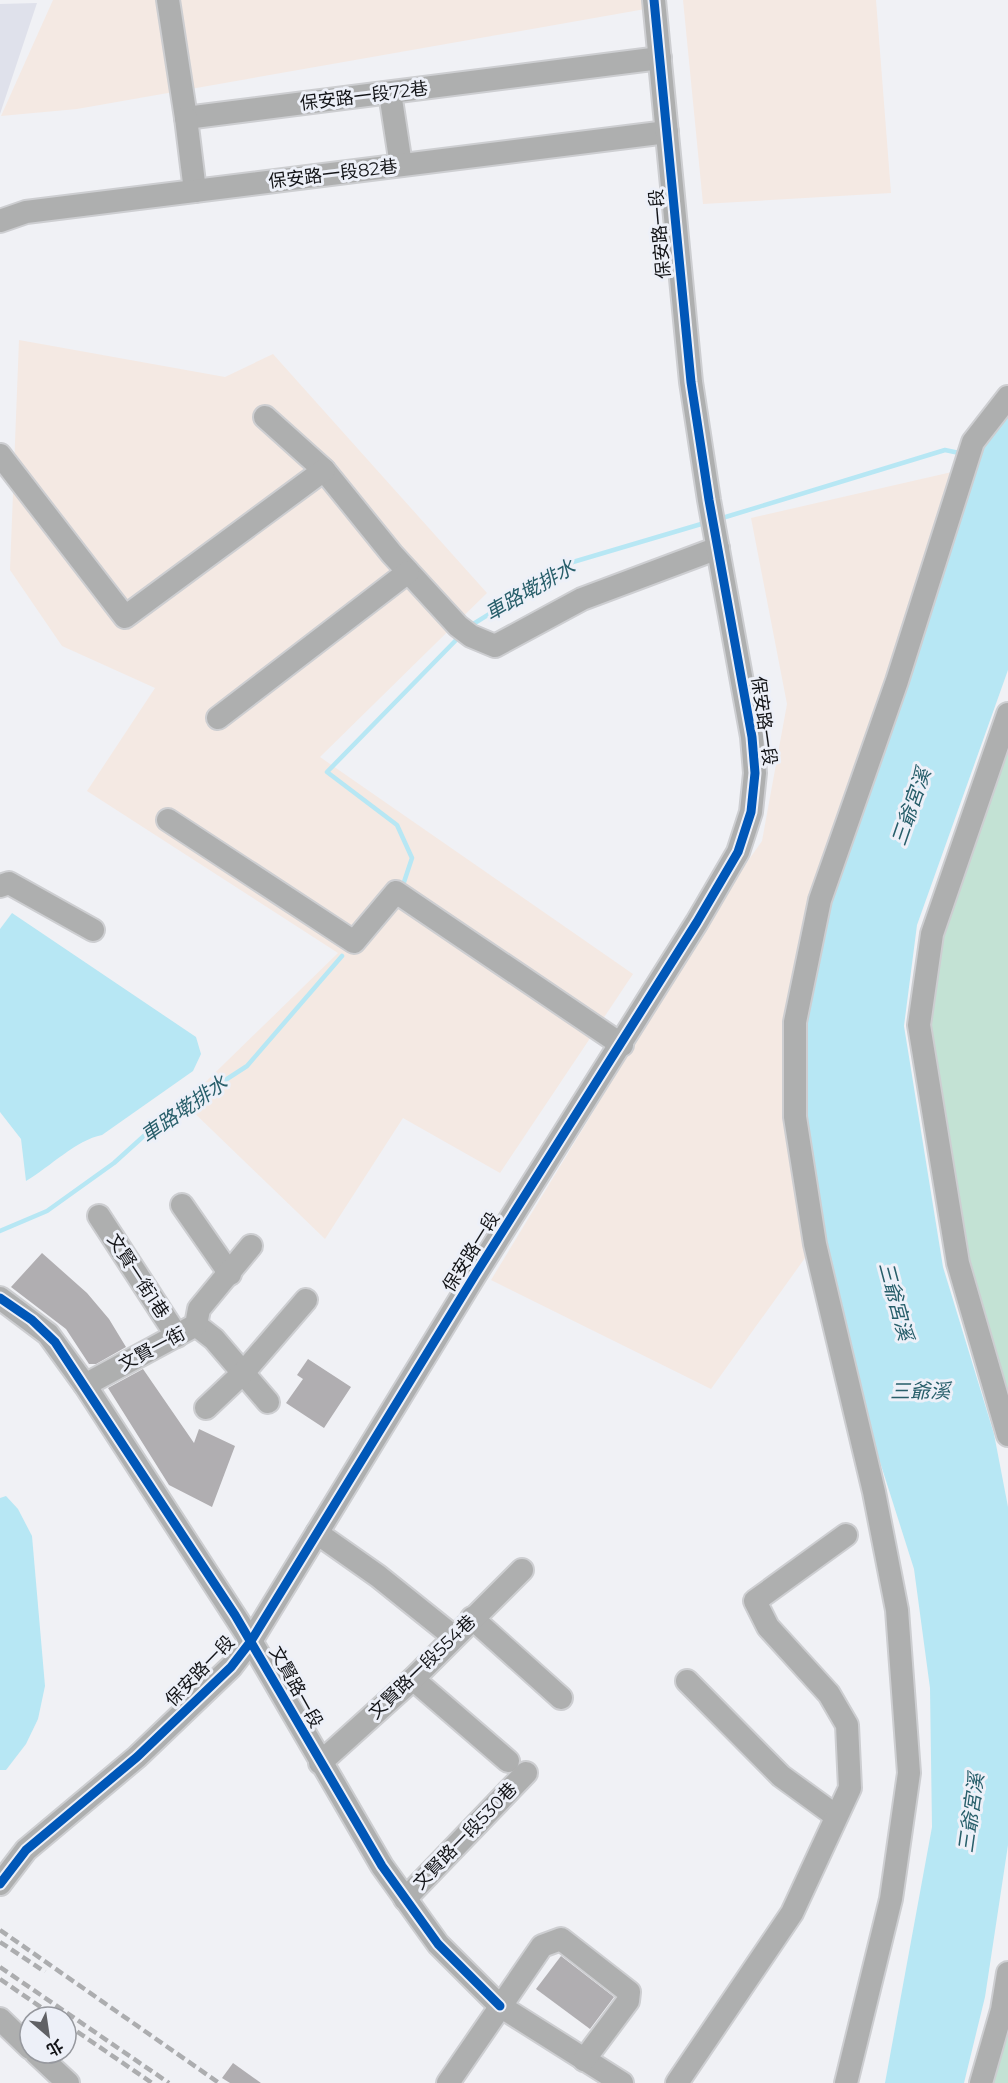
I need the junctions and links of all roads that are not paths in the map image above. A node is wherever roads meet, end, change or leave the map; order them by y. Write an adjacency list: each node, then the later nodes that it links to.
1 (168, 0): 5 (street)
2 (654, 0): 3 (street, 保安路一段)
3 (660, 58): 4 (street, 保安路一段72巷); 6 (street, 保安路一段)
4 (390, 93): 5 (street, 保安路一段72巷); 7 (street)
5 (186, 118): 8 (street)
6 (667, 132): 7 (street, 保安路一段82巷); 14 (street, 保安路一段)
7 (401, 165): 8 (street, 保安路一段82巷)
8 (195, 191): 9 (street, 保安路一段82巷)
9 (0, 220)
10 (1008, 397): 57 (street)
11 (265, 417): 13 (street)
12 (0, 455): 13 (street)
13 (324, 470): 15 (street)
14 (717, 544): 15 (street); 21 (street, 保安路一段)
15 (408, 572): 17 (street)
16 (1008, 714): 33 (street)
17 (218, 718)
18 (168, 820): 21 (street)
19 (0, 886): 20 (street)
20 (93, 930)
21 (622, 1045): 34 (street, 保安路一段)
22 (182, 1205): 25 (street)
23 (99, 1216): 28 (street, 文賢一街1巷)
24 (251, 1246): 25 (street, 文賢一街)
25 (230, 1274): 28 (street, 文賢一街)
26 (0, 1298): 30 (street, 文賢路一段)
27 (306, 1300): 29 (street)
28 (187, 1330): 29 (street, 文賢一街1巷); 30 (street, 文賢一街)
29 (243, 1373): 31 (street, 文賢一街1巷); 32 (street)
30 (85, 1385): 39 (street, 文賢路一段)
31 (267, 1402)
32 (206, 1408)
33 (1008, 1434)
34 (317, 1533): 38 (street); 39 (street, 保安路一段)
35 (846, 1535): 44 (street)
36 (522, 1570): 37 (street, 文賢路一段554巷)
37 (472, 1618): 38 (street, 文賢路一段554巷); 42 (street)
38 (454, 1637): 40 (street, 文賢路一段554巷)
39 (251, 1641): 43 (street, 文賢路一段); 45 (street, 保安路一段)
40 (413, 1679): 43 (street, 文賢路一段554巷); 46 (street, 文賢路一段530巷)
41 (687, 1681): 44 (street)
42 (561, 1698)
43 (320, 1763): 46 (street, 文賢路一段)
44 (836, 1816): 56 (street)
45 (0, 1884)
46 (405, 1899): 48 (street, 文賢路一段)
47 (1008, 1973): 58 (street)
48 (500, 2006): 51 (street, 文賢路一段); 51 (street); 54 (street)
49 (0, 2019): 50 (street)
50 (18, 2036)
51 (584, 2060): 55 (street, 文賢路一段)
52 (49, 2065): 53 (street)
53 (68, 2083)
54 (448, 2083)
55 (622, 2083)
56 (677, 2083)
57 (846, 2083)
58 (981, 2083)

